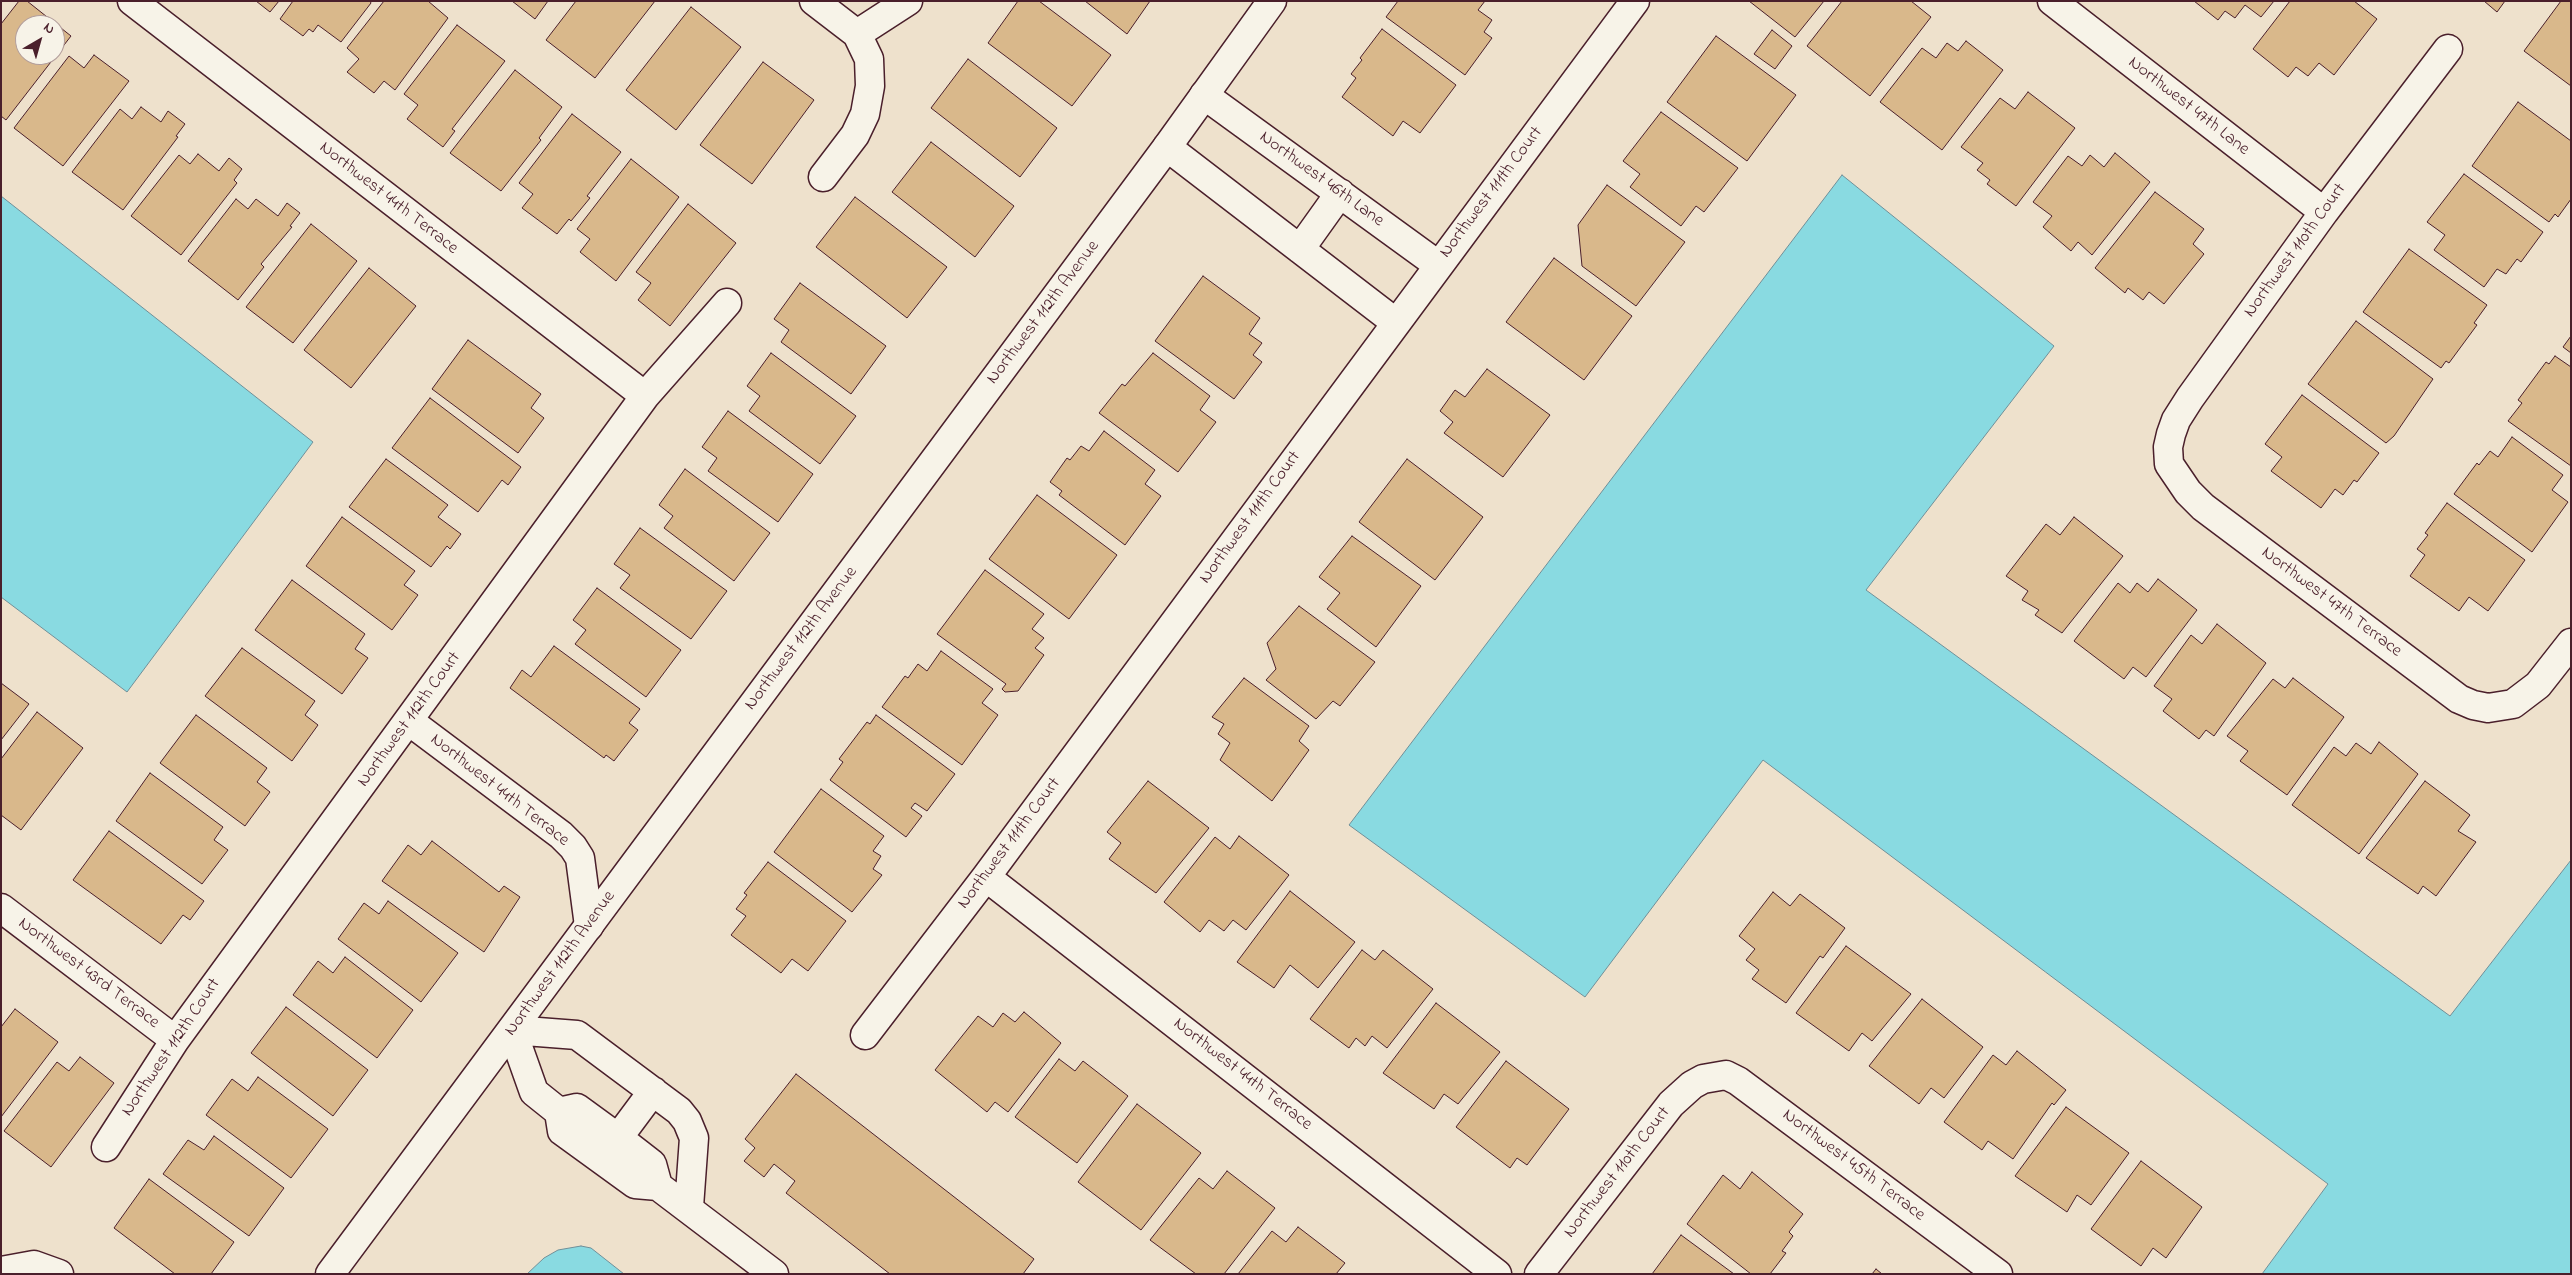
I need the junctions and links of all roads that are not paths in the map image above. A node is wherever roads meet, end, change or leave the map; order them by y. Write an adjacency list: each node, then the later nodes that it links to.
1 (132, 1): 18 (street, Northwest 44th Terrace)
2 (814, 1): 7 (street)
3 (908, 1): 7 (street)
4 (1272, 1): 9 (street, Northwest 112th Avenue)
5 (1635, 1): 15 (street, Northwest 111th Court)
6 (2052, 1): 13 (street, Northwest 47th Lane)
7 (856, 34): 11 (street)
8 (2448, 49): 13 (street, Northwest 110th Court)
9 (1204, 95): 10 (street, Northwest 112th Avenue); 12 (street, Northwest 46th Lane)
10 (1167, 147): 14 (street); 24 (street, Northwest 112th Avenue)
11 (823, 177)
12 (1340, 193): 14 (street); 15 (street, Northwest 46th Lane)
13 (2324, 212): 19 (street, Northwest 110th Court)
14 (1300, 249): 17 (street)
15 (1438, 265): 17 (street, Northwest 111th Court)
16 (727, 303): 18 (street, Northwest 112th Court)
17 (1395, 322): 22 (street, Northwest 111th Court)
18 (645, 396): 21 (street, Northwest 112th Court)
19 (2169, 464): 20 (street, Northwest 47th Terrace)
20 (2571, 643)
21 (409, 721): 24 (street, Northwest 44th Terrace); 27 (street, Northwest 112th Court)
22 (986, 877): 26 (street, Northwest 111th Court); 39 (street, Northwest 44th Terrace)
23 (1, 908): 27 (street, Northwest 43rd Terrace)
24 (589, 926): 25 (street, Northwest 112th Avenue)
25 (512, 1030): 29 (street); 30 (street); 37 (street, Northwest 112th Avenue)
26 (865, 1035)
27 (175, 1040): 32 (street, Northwest 112th Court)
28 (1703, 1079): 40 (street, Northwest 110th Court); 41 (street, Northwest 45th Terrace)
29 (653, 1091): 31 (street); 34 (street)
30 (559, 1112): 31 (street); 33 (street)
31 (618, 1138): 33 (street)
32 (106, 1147)
33 (658, 1186): 34 (street)
34 (688, 1207): 38 (street)
35 (1, 1270): 36 (street)
36 (59, 1274)
37 (330, 1274)
38 (774, 1274)
39 (1497, 1274)
40 (1539, 1274)
41 (1998, 1274)

